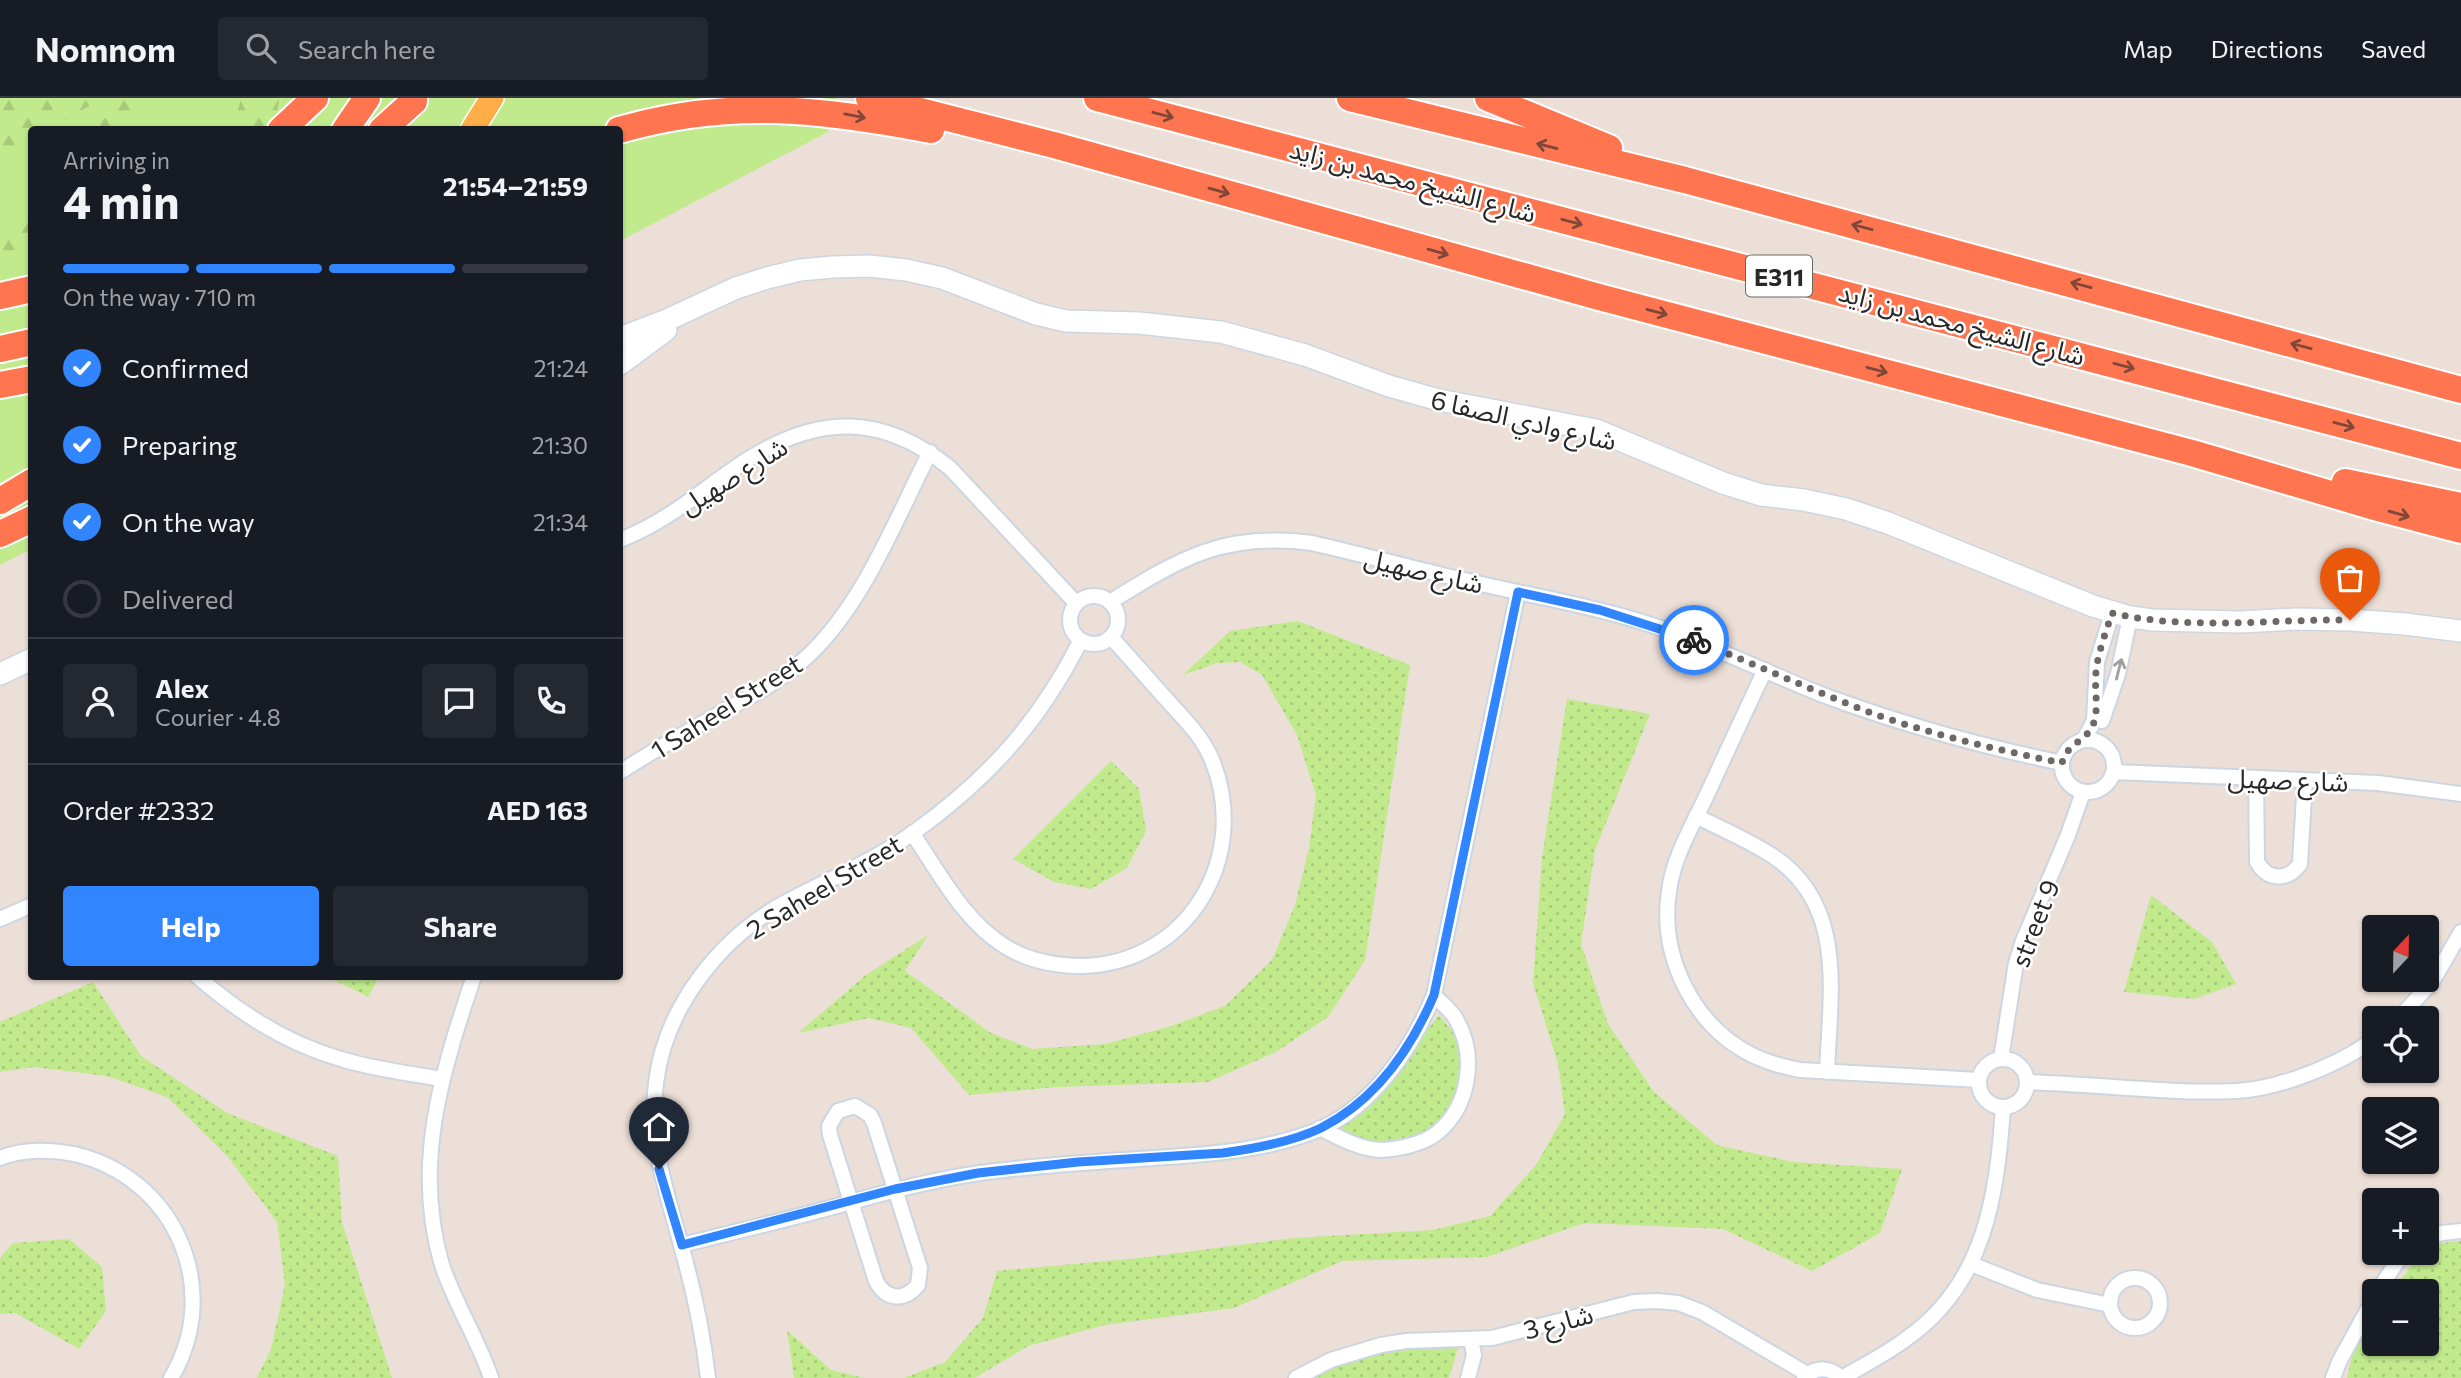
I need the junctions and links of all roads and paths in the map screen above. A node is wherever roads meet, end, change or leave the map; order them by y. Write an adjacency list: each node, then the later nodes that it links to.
1 (315, 98): 9 (highway)
2 (367, 98): 10 (highway)
3 (492, 98): 14 (main road)
4 (869, 98): 16 (highway)
5 (1097, 98): 30 (highway, شارع الشيخ محمد بن زايد / E311, one-way to 30)
6 (1350, 98): 17 (highway, one-way to 6)
7 (1488, 98): 17 (highway)
8 (415, 100): 11 (highway); 12 (highway); 13 (highway)
9 (285, 126)
10 (348, 126)
11 (386, 126)
12 (397, 126)
13 (407, 126)
14 (474, 126)
15 (623, 129): 16 (highway, one-way to 16)
16 (1054, 145): 29 (highway, one-way to 29)
17 (1685, 180): 27 (highway, one-way to 17)
18 (28, 290): 19 (highway)
19 (0, 296)
20 (705, 302): 21 (street, شارع وادي الصفا 6); 24 (street, شارع وادي الصفا 6); 42 (street, شارع وادي الصفا 6)
21 (623, 337)
22 (28, 343): 23 (highway)
23 (0, 349)
24 (623, 362)
25 (28, 380): 26 (highway)
26 (0, 385)
27 (2461, 390)
28 (930, 452): 38 (street, شارع صهيل); 41 (street, شارع صهيل); 55 (street, 1 Saheel Street)
29 (2192, 453): 34 (highway); 36 (highway, one-way to 36)
30 (2461, 456)
31 (28, 485): 33 (highway)
32 (28, 491): 33 (main road)
33 (0, 503)
34 (2461, 506)
35 (28, 521): 37 (highway)
36 (2461, 530)
37 (0, 534)
38 (623, 539)
39 (1518, 592): 40 (street, شارع صهيل); 49 (street, شارع صهيل); 68 (street)
40 (1110, 602): 41 (street); 45 (street)
41 (1076, 603): 46 (street)
42 (2121, 615): 43 (street, شارع وادي الصفا 6); 44 (street); 47 (street)
43 (2461, 631)
44 (2105, 636): 47 (street); 51 (street)
45 (1111, 637): 46 (street); 62 (street)
46 (1081, 640): 62 (street, 2 Saheel Street)
47 (2124, 641): 51 (street, one-way to 47)
48 (28, 661): 50 (street)
49 (1765, 670): 54 (street, شارع صهيل); 61 (street)
50 (0, 674)
51 (2101, 704): 52 (street); 53 (street)
52 (2084, 740): 53 (street); 54 (street)
53 (2103, 744): 56 (street)
54 (2062, 763): 59 (street)
55 (623, 770)
56 (2114, 772): 57 (street, شارع صهيل); 59 (street)
57 (2256, 779): 58 (street, شارع صهيل); 58 (street)
58 (2305, 780): 60 (street, شارع صهيل)
59 (2083, 792): 71 (street, street 9)
60 (2461, 794)
61 (1696, 816): 72 (street); 72 (street)
62 (912, 833): 83 (street, 2 Saheel Street)
63 (28, 907): 64 (street)
64 (0, 919)
65 (2461, 932): 69 (street)
66 (202, 980): 73 (street)
67 (473, 980): 73 (street)
68 (1434, 995): 77 (street); 77 (street)
69 (2410, 1006)
70 (2362, 1046): 75 (street)
71 (2001, 1059): 74 (street); 75 (street)
72 (1827, 1072): 74 (street)
73 (441, 1079): 90 (street)
74 (1979, 1080): 76 (street)
75 (2027, 1083): 76 (street)
76 (2003, 1107): 84 (street)
77 (1320, 1128): 79 (street)
78 (0, 1158): 89 (street)
79 (895, 1189): 80 (street); 80 (street); 80 (street)
80 (851, 1202): 83 (street)
81 (2461, 1231): 82 (street)
82 (2439, 1234)
83 (682, 1245): 91 (street, 2 Saheel Street)
84 (1971, 1264): 85 (street); 94 (street)
85 (2110, 1306)
86 (2362, 1320): 95 (street)
87 (1471, 1340): 88 (street, 3 شارع); 92 (street, 3 شارع); 93 (street)
88 (1806, 1376): 94 (street)
89 (171, 1378)
90 (491, 1378)
91 (708, 1378)
92 (1296, 1378)
93 (1468, 1378)
94 (1842, 1378)
95 (2333, 1378)

